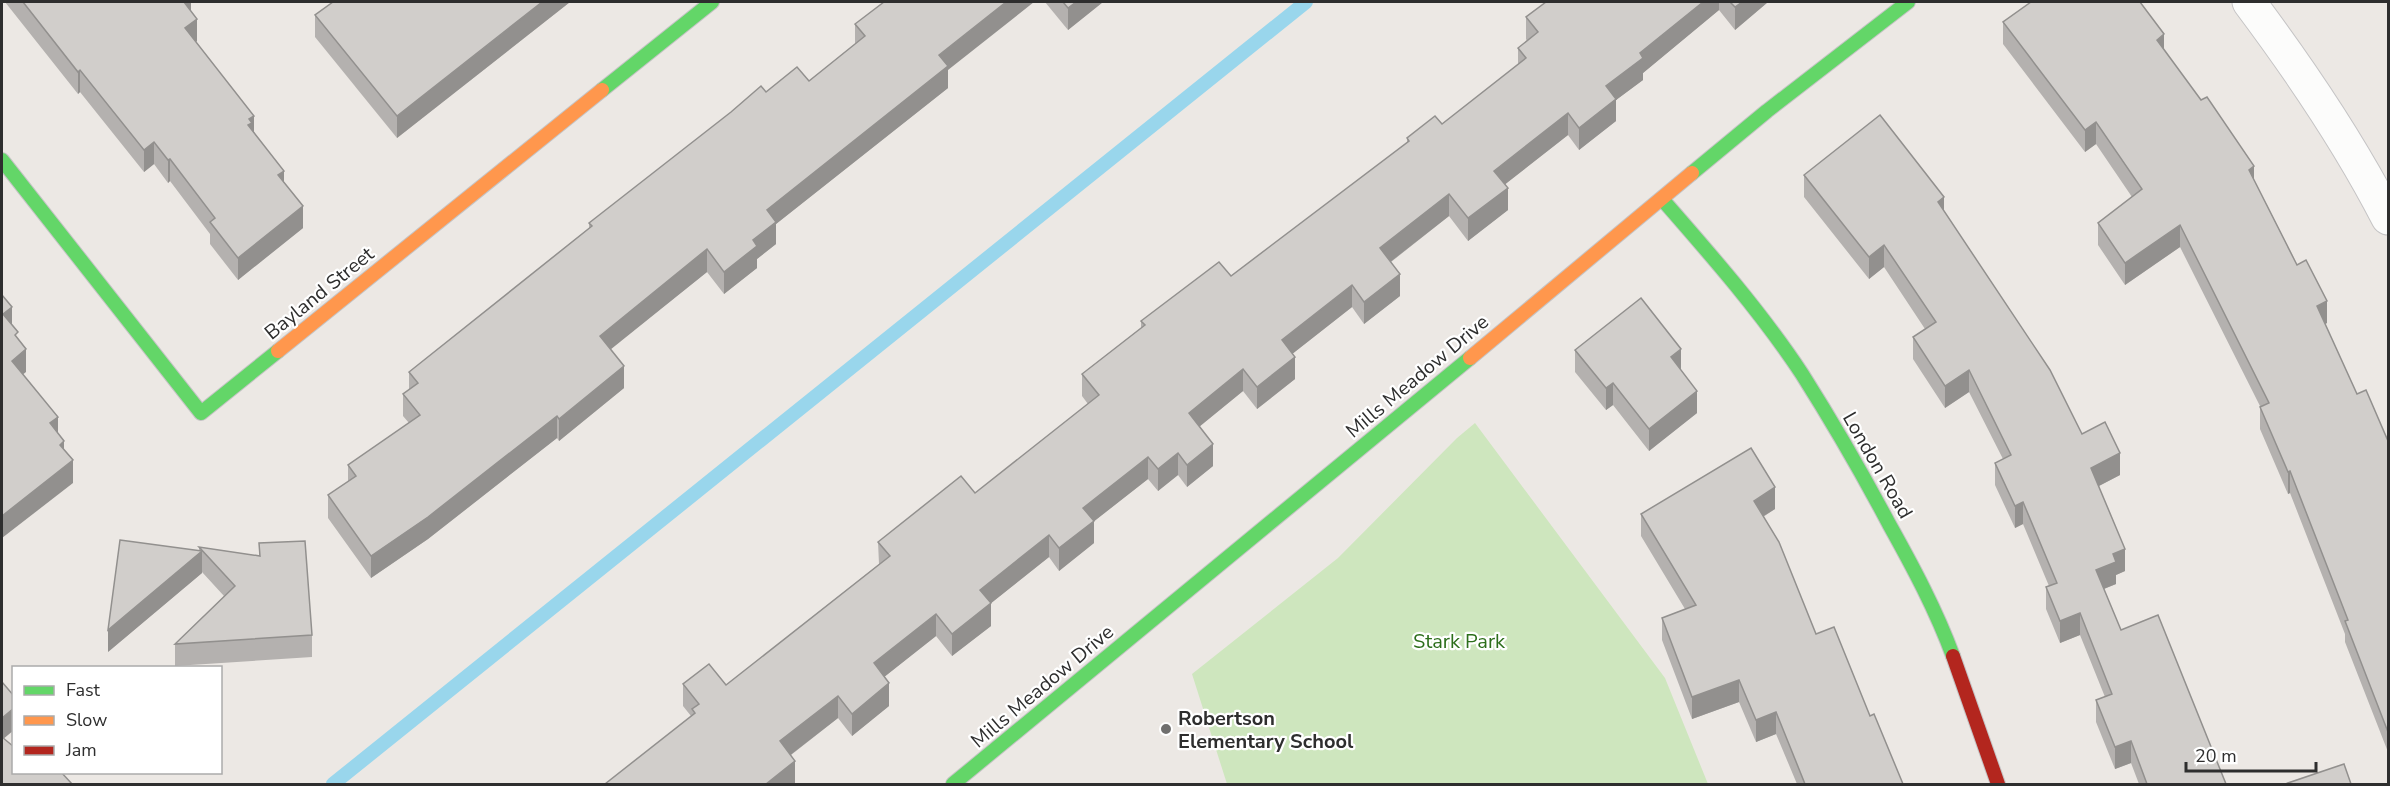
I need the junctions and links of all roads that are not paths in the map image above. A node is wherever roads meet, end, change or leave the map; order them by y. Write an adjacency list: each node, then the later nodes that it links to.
1 (712, 2): 4 (street, Bayland Street)
2 (1908, 2): 5 (street, Mills Meadow Drive)
3 (2249, 2): 6 (street)
4 (2, 159)
5 (1662, 199): 7 (street, Mills Meadow Drive); 8 (street, London Road)
6 (2388, 218)
7 (953, 784)
8 (1998, 784)

